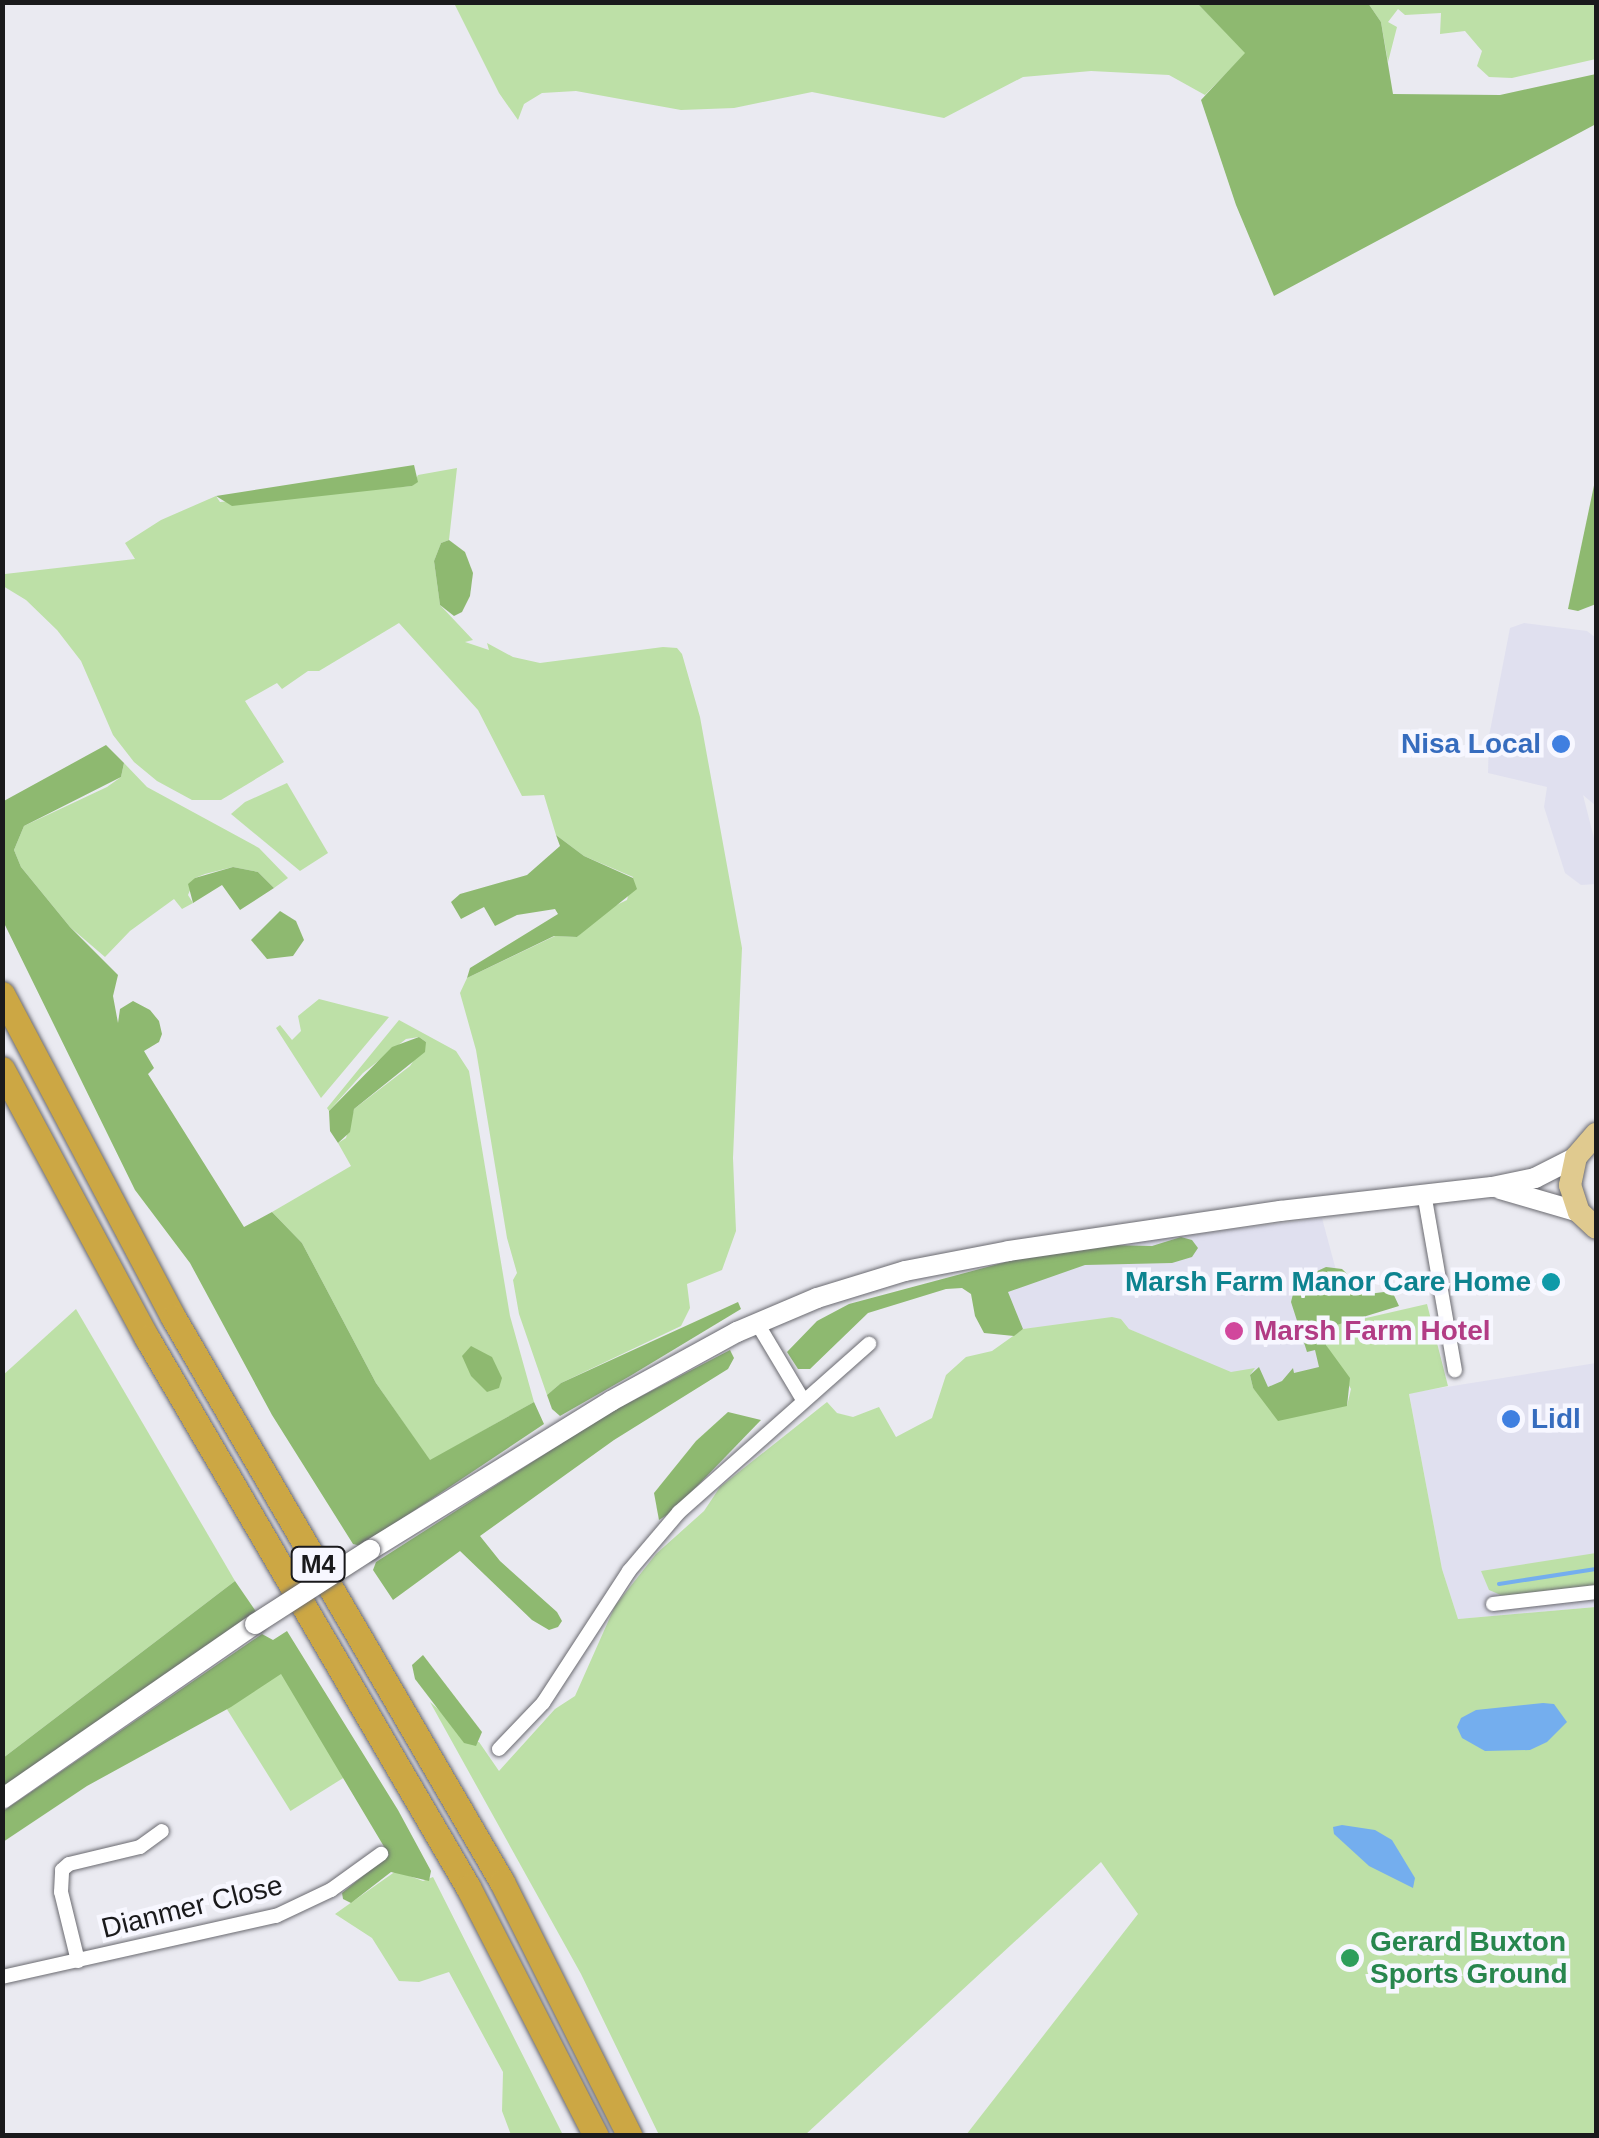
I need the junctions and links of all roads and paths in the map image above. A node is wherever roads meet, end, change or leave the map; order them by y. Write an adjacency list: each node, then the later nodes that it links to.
1 (2, 994): 21 (highway, M4)
2 (2, 1069): 20 (highway, M4)
3 (1589, 1139): 4 (street); 6 (main road)
4 (1492, 1187): 5 (street); 6 (street)
5 (1424, 1193): 8 (street); 10 (street)
6 (1579, 1212): 7 (main road)
7 (1596, 1228)
8 (757, 1322): 11 (street); 15 (street, bridge)
9 (868, 1344): 11 (street)
10 (1454, 1370)
11 (802, 1400): 14 (street)
12 (1596, 1592): 13 (street)
13 (1493, 1604)
14 (499, 1749)
15 (2, 1799)
16 (162, 1831): 18 (street)
17 (381, 1854): 18 (street, Dianmer Close)
18 (78, 1960): 19 (street, Dianmer Close)
19 (2, 1977)
20 (596, 2136)
21 (630, 2136)

